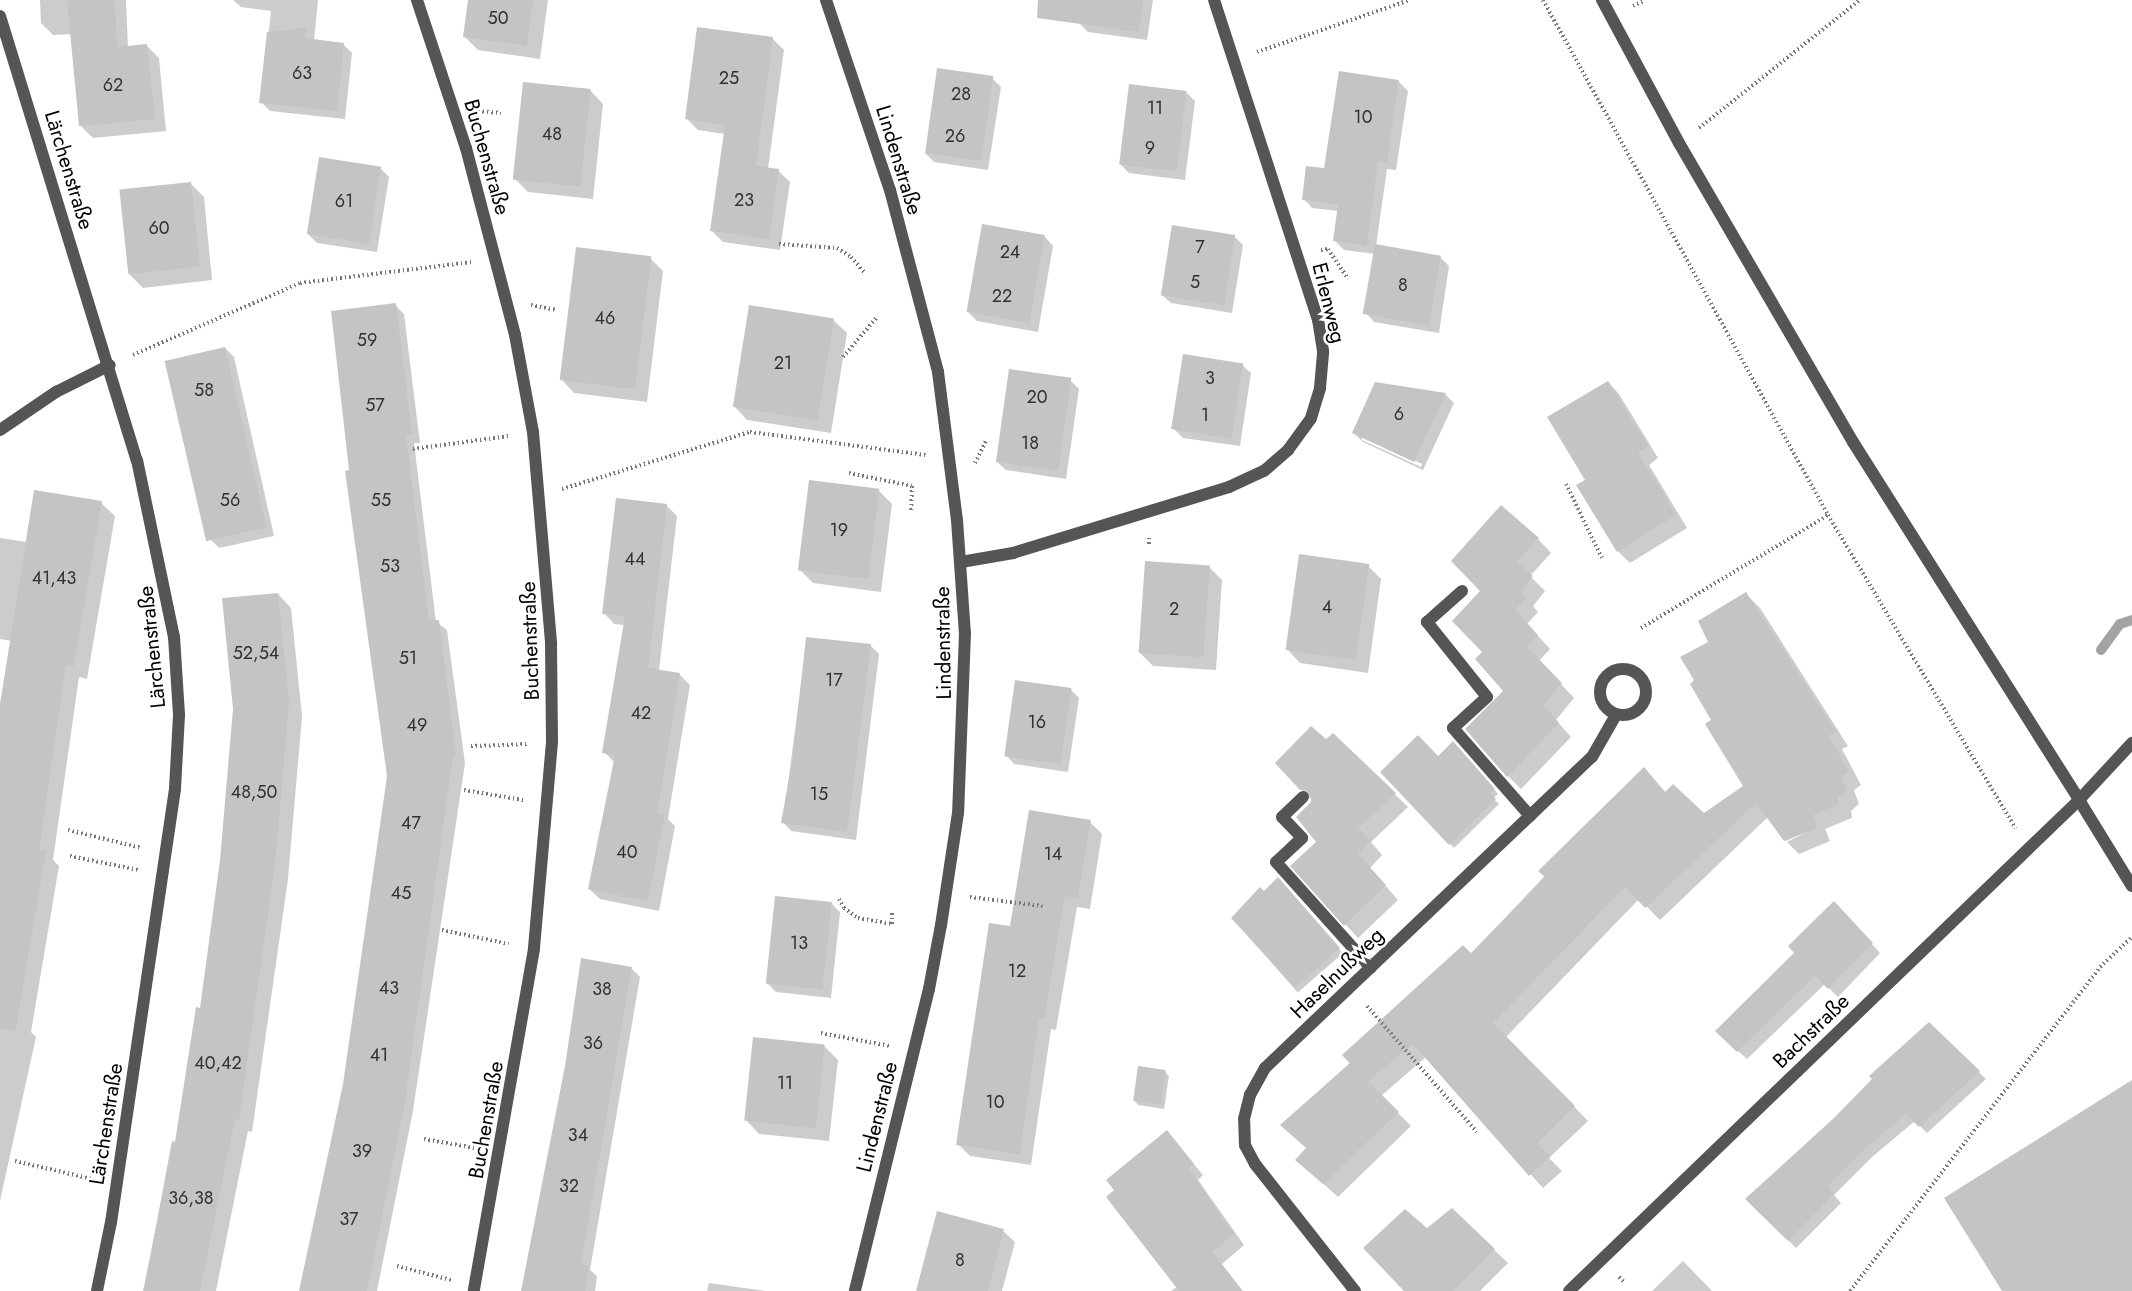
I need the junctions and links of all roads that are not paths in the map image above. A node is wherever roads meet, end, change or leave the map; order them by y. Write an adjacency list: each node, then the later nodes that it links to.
1 (417, 0): 17 (street, Buchenstraße)
2 (826, 0): 8 (street, Lindenstraße)
3 (1214, 0): 8 (street, Erlenweg)
4 (1602, 0): 13 (street)
5 (0, 16): 6 (street, Lärchenstraße)
6 (110, 365): 7 (street); 18 (street, Lärchenstraße)
7 (0, 430)
8 (961, 562): 19 (street, Lindenstraße)
9 (1462, 591): 14 (street)
10 (1616, 715): 14 (street, Haselnußweg)
11 (2132, 743): 13 (street, Bachstraße)
12 (1304, 797): 16 (street)
13 (2079, 800): 15 (street); 21 (street, Bachstraße)
14 (1530, 816): 16 (street, Haselnußweg)
15 (2132, 886)
16 (1371, 968): 20 (street, Haselnußweg)
17 (474, 1288)
18 (97, 1291)
19 (855, 1291)
20 (1355, 1291)
21 (1569, 1291)

